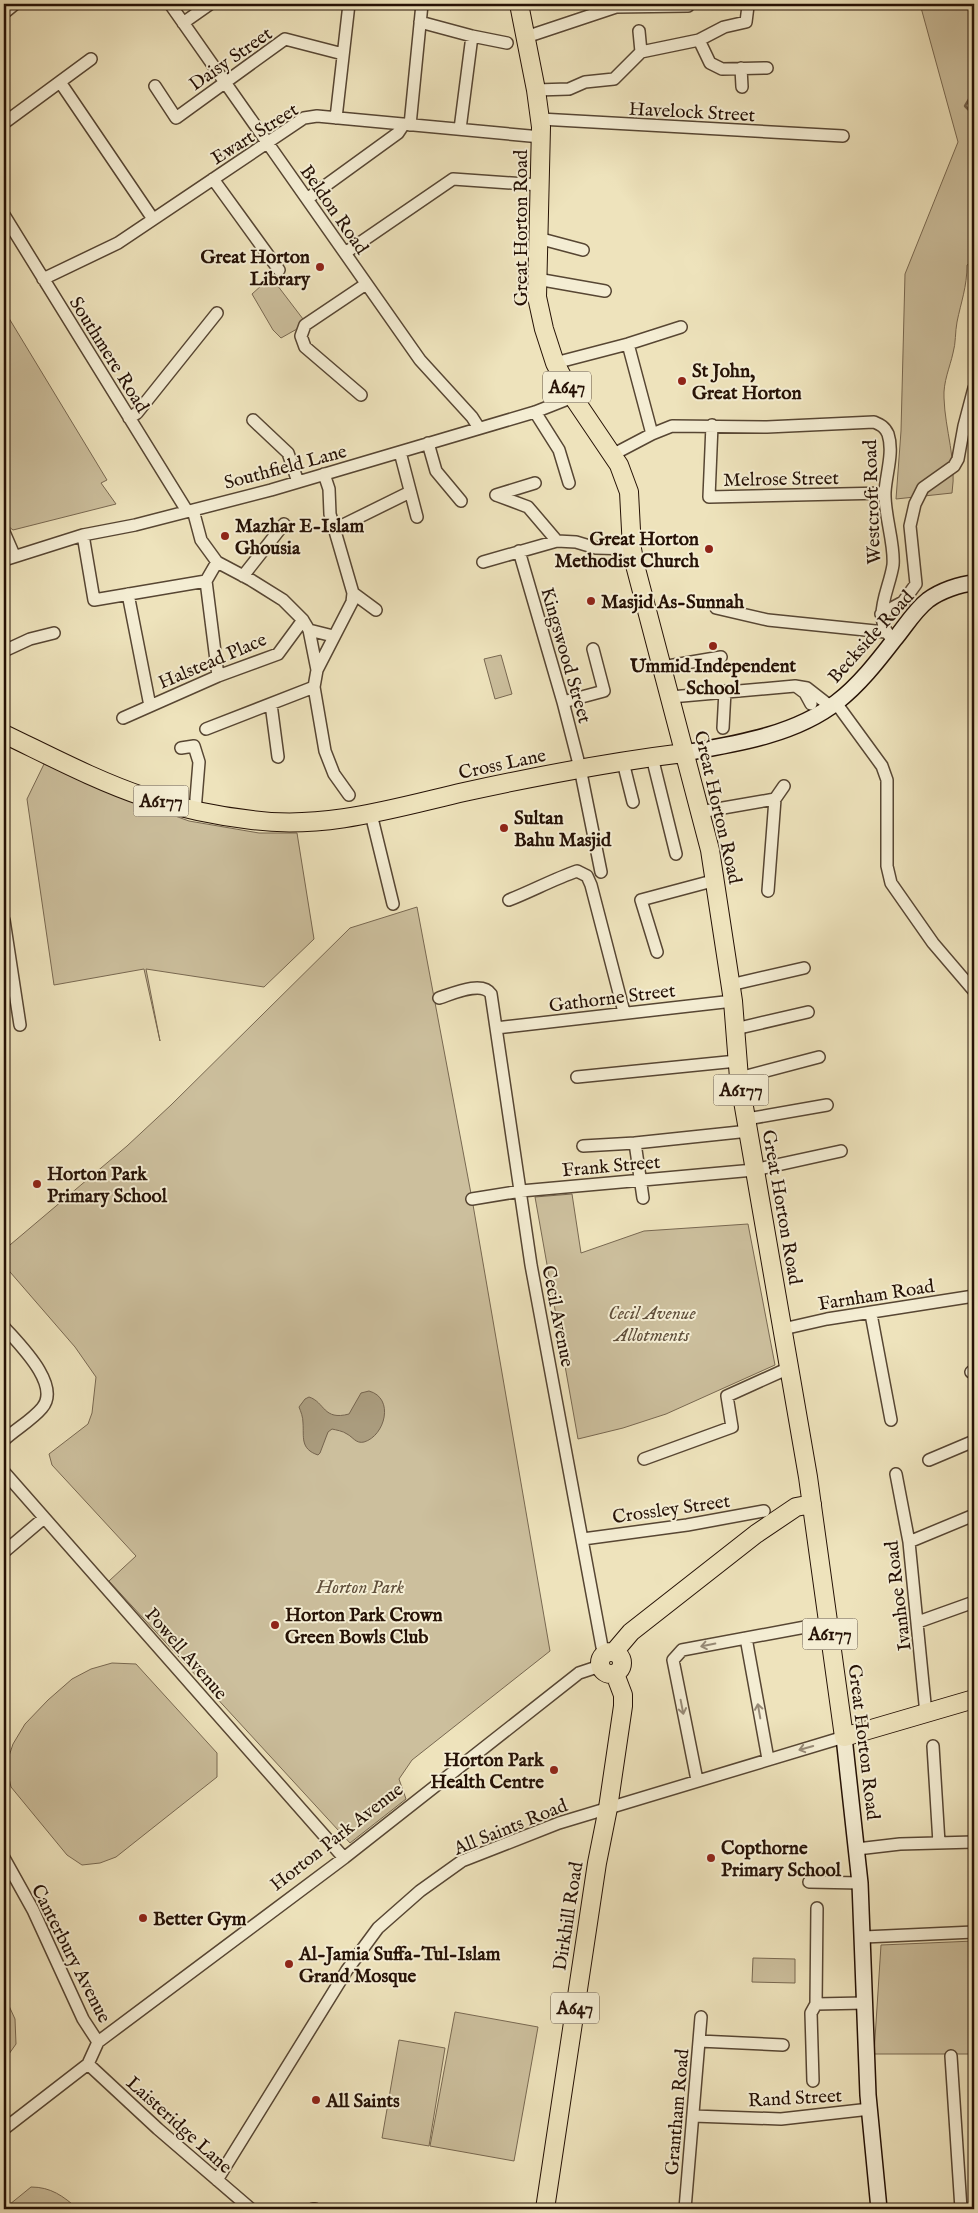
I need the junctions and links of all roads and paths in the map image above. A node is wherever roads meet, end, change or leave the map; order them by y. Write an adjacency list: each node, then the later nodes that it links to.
1 (15, 4): 10 (street)
2 (170, 4): 12 (street, Beldon Road)
3 (210, 4): 12 (street)
4 (349, 4): 18 (street)
5 (422, 4): 11 (street)
6 (519, 4): 16 (main road, Great Horton Road / A647)
7 (689, 4): 8 (street)
8 (616, 5): 16 (street)
9 (748, 6): 15 (street)
10 (4, 13)
11 (420, 22): 14 (street); 29 (street)
12 (183, 23): 23 (street, Beldon Road)
13 (639, 31): 17 (street)
14 (472, 36): 16 (street); 31 (street)
15 (699, 40): 17 (street); 20 (street)
16 (520, 43): 26 (main road, Great Horton Road / A647)
17 (641, 52): 26 (street)
18 (343, 54): 23 (street, Daisy Street); 27 (street)
19 (91, 59): 22 (street)
20 (741, 68): 21 (street); 25 (street)
21 (767, 68)
22 (60, 82): 28 (street); 38 (street)
23 (225, 83): 24 (street, Daisy Street); 33 (street, Beldon Road)
24 (155, 86)
25 (742, 87)
26 (536, 90): 30 (main road, Great Horton Road / A647)
27 (336, 118): 29 (street, Ewart Street); 33 (street, Ewart Street)
28 (4, 123)
29 (407, 124): 31 (street, Ewart Street); 36 (street)
30 (540, 128): 31 (street, Ewart Street); 32 (street, Havelock Street); 35 (main road, Great Horton Road / A647)
31 (460, 129)
32 (843, 136)
33 (268, 143): 34 (street, Ewart Street); 36 (street, Beldon Road)
34 (213, 179): 38 (street, Ewart Street); 42 (street)
35 (540, 185): 39 (main road, Great Horton Road / A647); 41 (street)
36 (307, 198): 41 (street, Beldon Road)
37 (4, 215): 43 (street, Southmere Road)
38 (153, 219): 43 (street, Ewart Street)
39 (538, 238): 40 (street); 44 (main road, Great Horton Road / A647)
40 (584, 250)
41 (345, 253): 45 (street, Beldon Road)
42 (279, 270)
43 (43, 279): 55 (street, Southmere Road)
44 (537, 279): 46 (street); 50 (main road, Great Horton Road / A647)
45 (366, 284): 52 (street); 58 (street, Beldon Road)
46 (605, 291)
47 (217, 313): 55 (street)
48 (681, 327): 49 (street)
49 (628, 344): 50 (street); 59 (street)
50 (555, 363): 53 (main road, Great Horton Road / A647)
51 (974, 388): 89 (street)
52 (361, 395)
53 (573, 397): 54 (street, Southfield Lane); 62 (main road, Great Horton Road / A647)
54 (535, 412): 58 (street, Southfield Lane); 66 (street)
55 (129, 418): 70 (street, Southmere Road)
56 (253, 420): 64 (street)
57 (712, 425): 59 (street, Westcroft Road); 68 (street, Westcroft Road); 68 (street, Melrose Street)
58 (479, 428): 60 (street, Southfield Lane)
59 (652, 434): 62 (street, Westcroft Road)
60 (428, 443): 61 (street, Southfield Lane); 69 (street)
61 (400, 452): 63 (street, Southfield Lane); 67 (street)
62 (612, 455): 77 (main road, Great Horton Road / A647)
63 (324, 474): 64 (street, Southfield Lane); 73 (street)
64 (298, 482): 70 (street, Southfield Lane)
65 (535, 483): 76 (street)
66 (568, 484)
67 (410, 492): 71 (street); 73 (street)
68 (885, 493): 89 (street, Westcroft Road)
69 (461, 501)
70 (190, 510): 75 (street, Southfield Lane); 80 (street)
71 (417, 517)
72 (284, 524): 82 (street)
73 (335, 529): 85 (street)
74 (4, 532): 79 (street)
75 (83, 535): 79 (street, Southfield Lane); 86 (street)
76 (556, 541): 77 (street); 78 (street)
77 (632, 549): 97 (main road, Great Horton Road / A647)
78 (520, 552): 81 (street); 104 (street, Kingswood Street)
79 (9, 558)
80 (217, 562): 82 (street); 83 (street)
81 (483, 562)
82 (243, 576): 90 (street)
83 (206, 580): 86 (street); 99 (street)
84 (974, 583): 93 (street, Beckside Road)
85 (353, 593): 88 (street); 92 (street)
86 (128, 594): 108 (street)
87 (716, 608): 93 (street)
88 (376, 610)
89 (881, 614): 93 (street, Westcroft Road)
90 (306, 625): 92 (street); 98 (street); 99 (street, Halstead Place)
91 (54, 633): 95 (street)
92 (333, 636): 98 (street)
93 (889, 636): 107 (street, Beckside Road)
94 (593, 649): 104 (street)
95 (4, 651)
96 (721, 657): 97 (street)
97 (662, 667): 103 (main road, Great Horton Road / A647)
98 (316, 670): 101 (street)
99 (218, 676): 108 (street, Halstead Place)
100 (795, 686): 102 (street); 106 (street); 107 (street)
101 (314, 687): 105 (street); 120 (street)
102 (725, 692): 103 (street); 110 (street)
103 (671, 697): 114 (main road, Great Horton Road / A647)
104 (563, 702): 118 (street, Kingswood Street)
105 (272, 704): 111 (street); 115 (street)
106 (811, 704)
107 (833, 704): 114 (street, Beckside Road); 135 (street)
108 (150, 706): 109 (street, Halstead Place)
109 (123, 718)
110 (723, 728)
111 (206, 729)
112 (4, 734): 123 (main road, A6177)
113 (181, 748): 123 (street)
114 (684, 753): 116 (main road, Cross Lane / A6177); 124 (main road, Great Horton Road / A6177)
115 (278, 757)
116 (652, 757): 117 (main road, Cross Lane / A6177); 126 (street)
117 (623, 762): 118 (main road, Cross Lane / A6177); 122 (street)
118 (580, 768): 125 (main road, Cross Lane / A6177); 127 (street, Kingswood Street)
119 (784, 786): 121 (street)
120 (349, 795)
121 (775, 799): 124 (street); 129 (street)
122 (633, 802)
123 (195, 810): 125 (main road, Cross Lane / A6177)
124 (700, 812): 128 (main road, Great Horton Road / A6177)
125 (371, 814): 131 (street)
126 (676, 854)
127 (601, 872)
128 (716, 880): 133 (street); 136 (main road, Great Horton Road / A6177)
129 (768, 891)
130 (509, 900): 138 (street)
131 (393, 904)
132 (4, 920): 140 (street)
133 (657, 952)
134 (804, 968): 136 (street, Gathorne Street)
135 (974, 991)
136 (732, 993): 138 (street, Gathorne Street); 142 (main road, Great Horton Road / A6177)
137 (439, 998): 141 (street, Cecil Avenue)
138 (624, 1012): 141 (street, Gathorne Street)
139 (808, 1012): 142 (street)
140 (20, 1025)
141 (496, 1028): 153 (street, Cecil Avenue)
142 (735, 1029): 144 (main road, Great Horton Road / A6177)
143 (819, 1057): 144 (street)
144 (738, 1069): 145 (street); 147 (main road, Great Horton Road / A6177)
145 (577, 1077)
146 (827, 1105): 147 (street)
147 (748, 1125): 148 (street); 151 (main road, Great Horton Road / A6177)
148 (636, 1143): 149 (street); 152 (street)
149 (583, 1146)
150 (841, 1151): 151 (street, Frank Street)
151 (754, 1170): 152 (street, Frank Street); 159 (main road, Great Horton Road / A6177)
152 (642, 1179): 153 (street, Frank Street); 154 (street)
153 (521, 1191): 155 (street, Frank Street); 172 (street, Cecil Avenue)
154 (643, 1198)
155 (472, 1199)
156 (974, 1296): 157 (street, Farnham Road)
157 (871, 1314): 159 (street, Farnham Road); 161 (street)
158 (4, 1327): 162 (street)
159 (783, 1329): 160 (main road, Great Horton Road / A6177)
160 (789, 1368): 164 (street); 168 (main road, Great Horton Road / A6177)
161 (891, 1420)
162 (4, 1440)
163 (974, 1441): 165 (street)
164 (644, 1459)
165 (929, 1460)
166 (4, 1472): 171 (street, Powell Avenue)
167 (896, 1474): 173 (street, Ivanhoe Road)
168 (804, 1506): 179 (main road, Horton Park Avenue); 182 (main road, Great Horton Road / A6177)
169 (764, 1511): 172 (street, Crossley Street)
170 (974, 1515): 173 (street)
171 (44, 1518): 174 (street); 191 (street, Powell Avenue)
172 (583, 1539): 179 (street, Cecil Avenue)
173 (909, 1542): 176 (street, Ivanhoe Road)
174 (4, 1552)
175 (974, 1602): 176 (street)
176 (918, 1622): 181 (street, Ivanhoe Road)
177 (816, 1625): 178 (street)
178 (746, 1638): 184 (street, one-way to 178); 185 (street, one-way to 185)
179 (609, 1659): 186 (main road, A647); 191 (street, Horton Park Avenue)
180 (974, 1699): 181 (main road)
181 (926, 1714): 182 (main road)
182 (844, 1737): 184 (street, All Saints Road, one-way to 184); 189 (street, Great Horton Road)
183 (933, 1746): 188 (street)
184 (768, 1759): 185 (street, All Saints Road)
185 (697, 1780): 186 (street, All Saints Road)
186 (608, 1808): 209 (street, All Saints Road); 211 (main road, Dirkhill Road / A647)
187 (974, 1842): 188 (street)
188 (939, 1843): 189 (street)
189 (857, 1849): 193 (street, Great Horton Road)
190 (4, 1858): 201 (street, Canterbury Avenue)
191 (344, 1858): 201 (street, Horton Park Avenue)
192 (809, 1882): 193 (street)
193 (860, 1883): 196 (street, Great Horton Road)
194 (817, 1908): 198 (street)
195 (974, 1932): 196 (street)
196 (864, 1937): 197 (street, Great Horton Road)
197 (865, 2003): 198 (street); 206 (street, Great Horton Road)
198 (816, 2004): 205 (street)
199 (701, 2017): 200 (street, Grantham Road)
200 (699, 2041): 202 (street); 207 (street, Grantham Road)
201 (98, 2042): 204 (street, Canterbury Avenue)
202 (783, 2045)
203 (951, 2056): 214 (street)
204 (88, 2064): 208 (street); 209 (street, Laisteridge Lane)
205 (813, 2081)
206 (870, 2109): 207 (street, Rand Street); 213 (street, Great Horton Road)
207 (693, 2116): 212 (street, Grantham Road)
208 (4, 2128)
209 (217, 2180): 210 (street, Laisteridge Lane)
210 (243, 2207)
211 (545, 2209)
212 (685, 2209)
213 (879, 2209)
214 (961, 2209)

